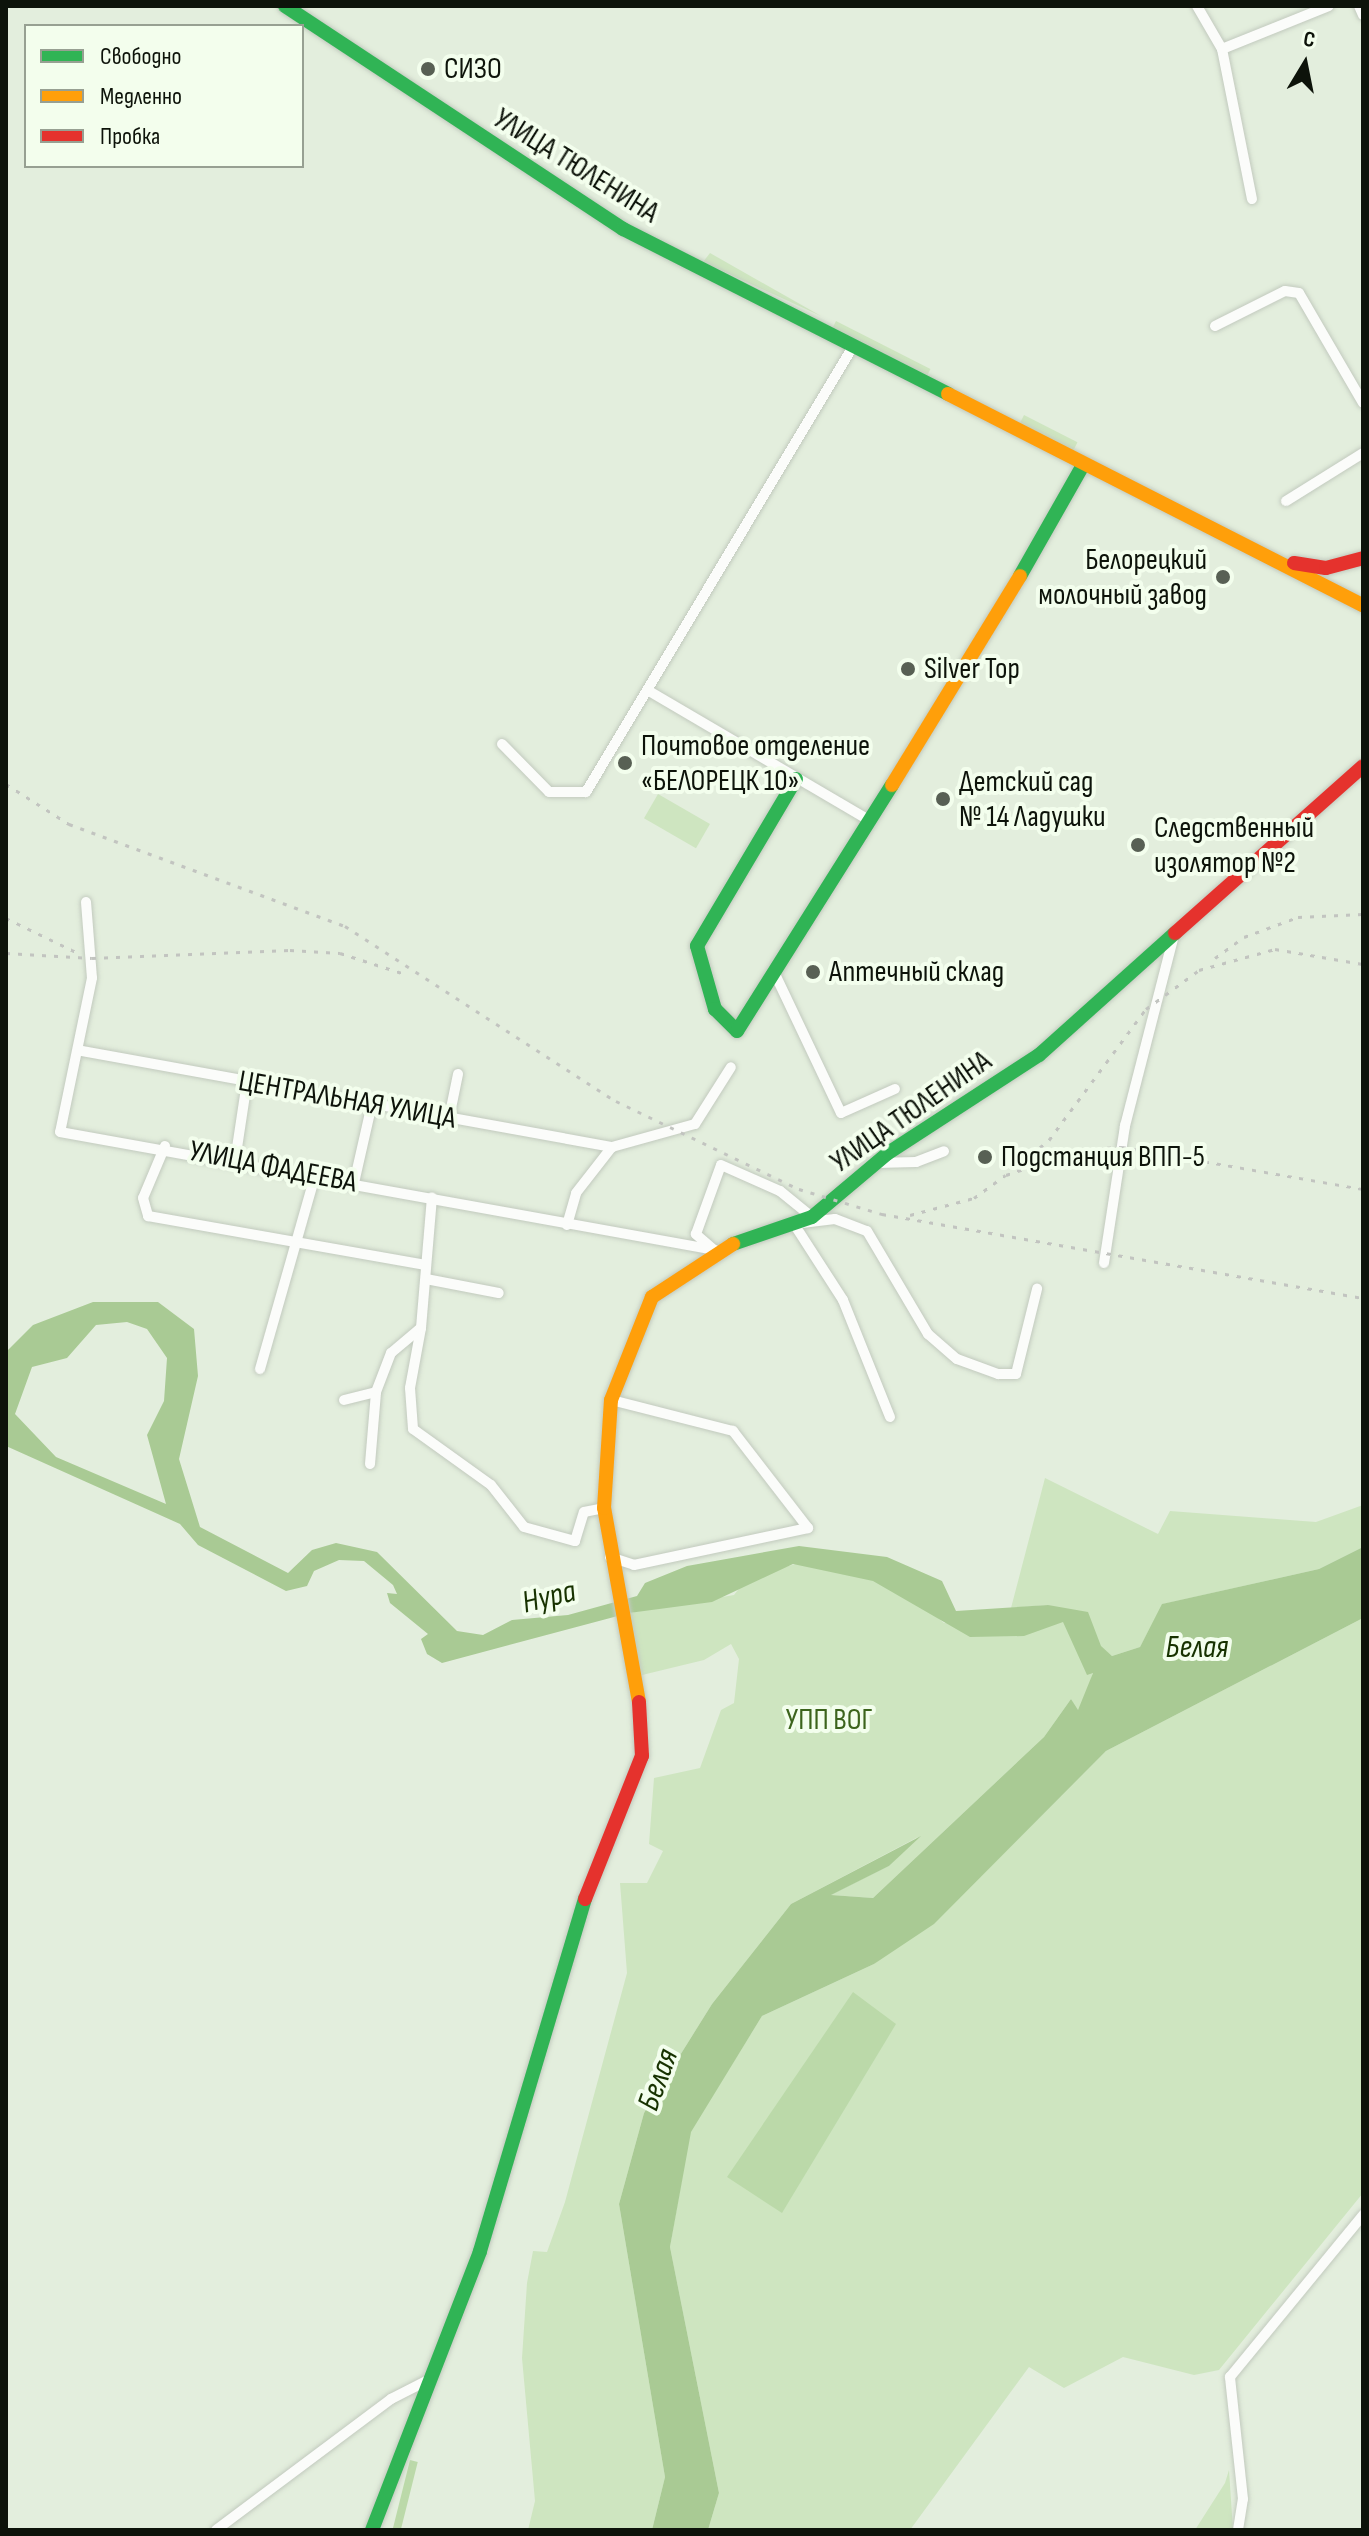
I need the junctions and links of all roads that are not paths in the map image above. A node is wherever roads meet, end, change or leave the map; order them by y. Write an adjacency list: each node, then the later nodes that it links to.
1 (285, 6): 9 (street, УЛИЦА ТЮЛЕНИНА)
2 (1197, 6): 6 (street)
3 (1329, 6): 6 (street)
4 (1359, 6): 5 (street)
5 (1363, 15)
6 (1222, 49): 7 (street)
7 (1252, 199)
8 (1215, 326): 10 (street)
9 (852, 348): 12 (street, УЛИЦА ТЮЛЕНИНА); 19 (street)
10 (1363, 403)
11 (1363, 453): 13 (street)
12 (1083, 465): 14 (street, УЛИЦА ТЮЛЕНИНА); 23 (street)
13 (1286, 501)
14 (1270, 556): 16 (street, УЛИЦА ТЮЛЕНИНА); 17 (street, УЛИЦА ТЮЛЕНИНА)
15 (1363, 558): 16 (street, УЛИЦА ТЮЛЕНИНА)
16 (1333, 567): 17 (street)
17 (1345, 596): 18 (street, УЛИЦА ТЮЛЕНИНА)
18 (1363, 605)
19 (649, 691): 20 (street); 22 (street)
20 (502, 744)
21 (1363, 766): 25 (street, УЛИЦА ТЮЛЕНИНА)
22 (796, 779): 23 (street); 26 (street)
23 (869, 820): 26 (street)
24 (86, 902): 27 (street, УЛИЦА ФАДЕЕВА)
25 (1175, 929): 38 (street, УЛИЦА ТЮЛЕНИНА); 47 (street)
26 (774, 972): 31 (street)
27 (82, 1051): 30 (street, ЦЕНТРАЛЬНАЯ УЛИЦА); 34 (street, УЛИЦА ФАДЕЕВА)
28 (731, 1067): 35 (street)
29 (458, 1074): 33 (street)
30 (247, 1082): 32 (street, ЦЕНТРАЛЬНАЯ УЛИЦА); 37 (street)
31 (895, 1089)
32 (372, 1104): 33 (street, ЦЕНТРАЛЬНАЯ УЛИЦА); 40 (street)
33 (449, 1118): 35 (street, ЦЕНТРАЛЬНАЯ УЛИЦА)
34 (165, 1146): 37 (street, УЛИЦА ФАДЕЕВА); 45 (street)
35 (612, 1147): 44 (street)
36 (944, 1151): 38 (street)
37 (235, 1161): 39 (street, УЛИЦА ФАДЕЕВА)
38 (876, 1163): 42 (street, УЛИЦА ТЮЛЕНИНА)
39 (315, 1176): 40 (street, УЛИЦА ФАДЕЕВА); 45 (street)
40 (354, 1183): 41 (street, УЛИЦА ФАДЕЕВА)
41 (432, 1197): 44 (street, УЛИЦА ФАДЕЕВА); 48 (street)
42 (812, 1217): 43 (street, УЛИЦА ТЮЛЕНИНА); 46 (street)
43 (794, 1224): 46 (street, УЛИЦА ТЮЛЕНИНА); 50 (street); 57 (street)
44 (567, 1225): 46 (street, УЛИЦА ФАДЕЕВА)
45 (299, 1239): 48 (street); 53 (street)
46 (715, 1250): 56 (street, УЛИЦА ТЮЛЕНИНА)
47 (1104, 1263)
48 (426, 1265): 49 (street)
49 (426, 1279): 51 (street); 52 (street)
50 (1037, 1289)
51 (499, 1293)
52 (421, 1328): 54 (street); 59 (street)
53 (260, 1369)
54 (376, 1392): 55 (street); 58 (street)
55 (344, 1400)
56 (611, 1400): 59 (street, УЛИЦА ТЮЛЕНИНА); 60 (street)
57 (890, 1417)
58 (370, 1464)
59 (604, 1508): 60 (street, УЛИЦА ТЮЛЕНИНА)
60 (610, 1557): 62 (street, УЛИЦА ТЮЛЕНИНА)
61 (1363, 2215): 65 (street)
62 (426, 2381): 63 (street); 64 (street, УЛИЦА ТЮЛЕНИНА)
63 (216, 2530)
64 (372, 2530)
65 (1238, 2530)

